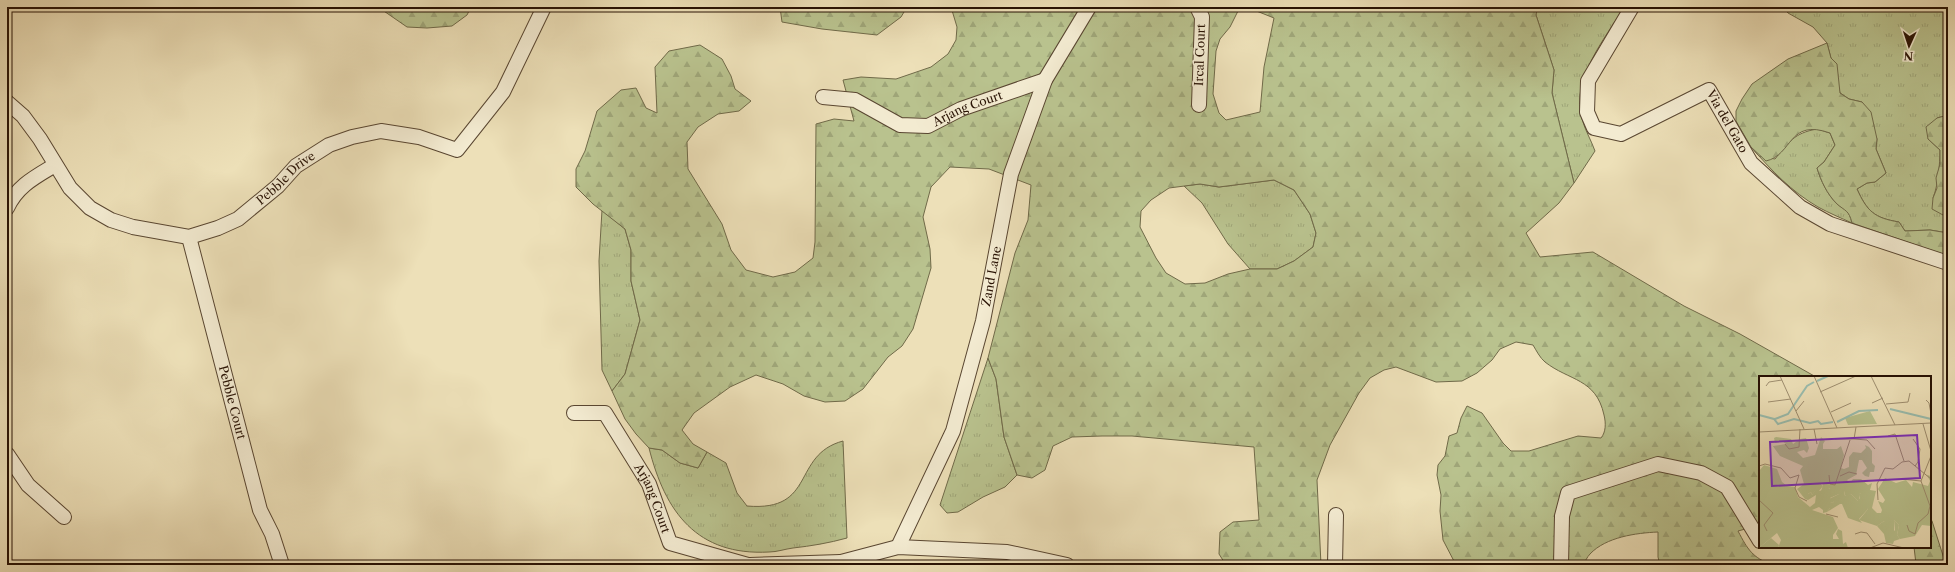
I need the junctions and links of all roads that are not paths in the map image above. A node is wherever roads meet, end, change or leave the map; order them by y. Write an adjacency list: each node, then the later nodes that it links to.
1 (544, 7): 11 (street, Pebble Drive)
2 (1089, 7): 5 (street, Zand Lane)
3 (1197, 7): 8 (street, Ircal Court)
4 (1632, 7): 12 (street, Via del Gato)
5 (1045, 80): 6 (street, Arjang Court); 18 (street, Zand Lane)
6 (823, 97)
7 (7, 102): 9 (street, Pebble Drive)
8 (1199, 105)
9 (55, 165): 10 (street); 11 (street, Pebble Drive)
10 (7, 208)
11 (189, 237): 20 (street, Pebble Court)
12 (1948, 263)
13 (574, 413): 21 (street, Arjang Court)
14 (7, 454): 16 (street)
15 (1336, 515): 23 (street)
16 (64, 517)
17 (1759, 539): 24 (street)
18 (898, 547): 19 (street, Arjang Court); 22 (street, Arjang Court)
19 (840, 564): 21 (street, Arjang Court)
20 (282, 565)
21 (749, 565)
22 (1067, 565)
23 (1335, 565)
24 (1561, 565)

